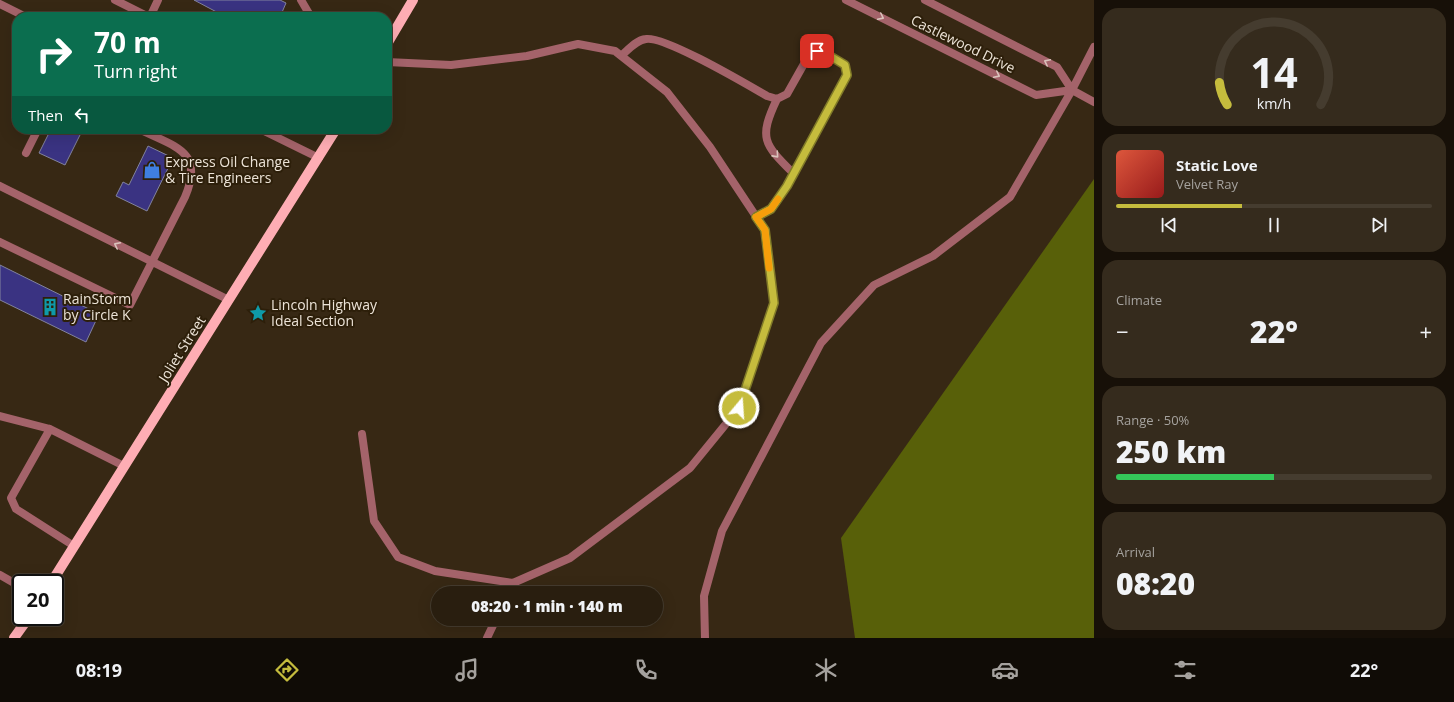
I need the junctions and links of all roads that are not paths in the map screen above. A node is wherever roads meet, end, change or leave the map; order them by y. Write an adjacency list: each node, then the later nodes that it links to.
1 (115, 0): 9 (street)
2 (158, 0): 10 (street)
3 (301, 0): 11 (street)
4 (413, 0): 12 (main road)
5 (846, 0): 16 (street, Castlewood Drive, one-way to 16)
6 (925, 0): 16 (street, Castlewood Drive, one-way to 6)
7 (0, 4): 8 (street)
8 (16, 12)
9 (140, 12)
10 (152, 12)
11 (308, 12)
12 (392, 36)
13 (1094, 47): 16 (street)
14 (621, 56): 15 (street); 17 (street); 27 (street)
15 (392, 62)
16 (1072, 90): 18 (street, Castlewood Drive); 45 (street)
17 (777, 99): 25 (street, one-way to 25); 25 (street)
18 (1094, 102)
19 (36, 134): 23 (street)
20 (149, 134): 29 (street)
21 (270, 134): 24 (street)
22 (333, 134): 24 (main road, Joliet Street)
23 (26, 153)
24 (320, 158): 30 (main road, Joliet Street)
25 (794, 174): 27 (street)
26 (0, 186): 29 (street, one-way to 26)
27 (756, 217): 39 (street)
28 (0, 242): 29 (street)
29 (152, 262): 30 (street)
30 (229, 300): 34 (main road, Joliet Street)
31 (0, 416): 32 (street)
32 (50, 429): 34 (street); 35 (street)
33 (362, 434): 39 (street)
34 (124, 466): 35 (main road, Joliet Street)
35 (74, 546): 36 (main road, Joliet Street)
36 (56, 574)
37 (0, 575): 38 (street)
38 (12, 582)
39 (512, 583): 40 (street)
40 (511, 586)
41 (23, 626): 43 (main road)
42 (493, 626): 44 (street)
43 (14, 638)
44 (487, 638)
45 (705, 638)

